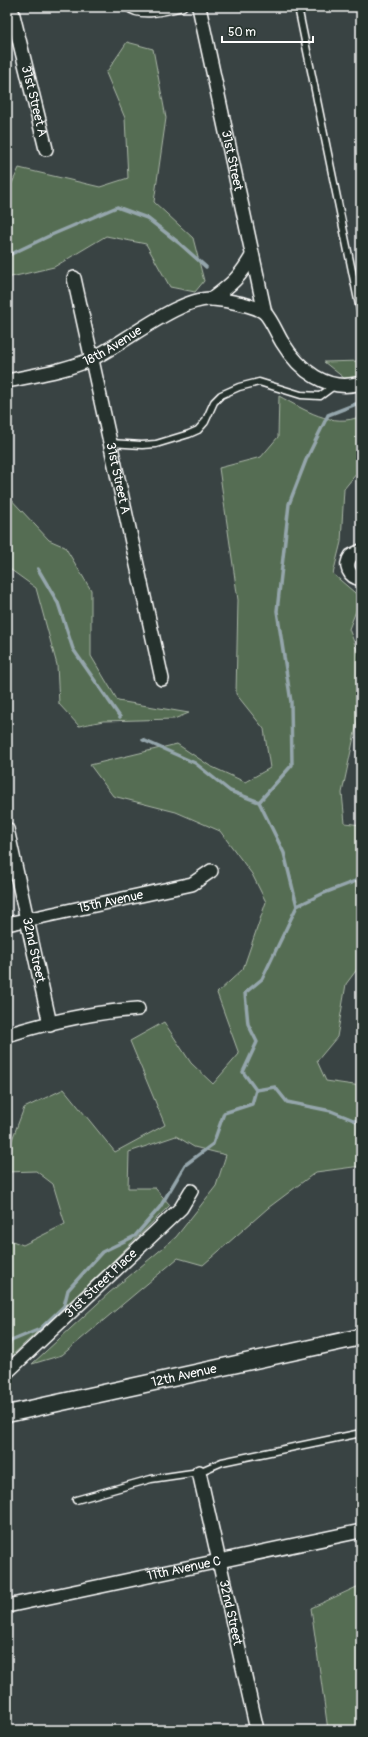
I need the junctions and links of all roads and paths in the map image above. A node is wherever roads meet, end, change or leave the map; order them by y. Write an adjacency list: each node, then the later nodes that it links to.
1 (11, 7): 6 (street, 31st Street A)
2 (127, 7): 3 (lane)
3 (183, 7)
4 (200, 7): 7 (street, 31st Street)
5 (298, 7): 10 (lane)
6 (46, 150)
7 (252, 256): 9 (street, 18th Avenue); 11 (street, 31st Street)
8 (74, 278): 12 (street, 31st Street A)
9 (212, 299): 11 (street, 18th Avenue); 12 (street, 18th Avenue)
10 (360, 310)
11 (265, 313): 15 (street)
12 (91, 359): 13 (street, 18th Avenue); 16 (street, 31st Street A)
13 (7, 381)
14 (361, 383): 15 (street)
15 (335, 385): 16 (lane)
16 (110, 443): 19 (street, 31st Street A)
17 (361, 551): 18 (street)
18 (361, 579)
19 (162, 680)
20 (7, 830): 22 (street, 32nd Street)
21 (211, 871): 22 (street, 15th Avenue)
22 (27, 920): 23 (street, 15th Avenue); 25 (street, 32nd Street)
23 (7, 924)
24 (138, 1010): 25 (street)
25 (50, 1024): 26 (street)
26 (7, 1035)
27 (191, 1191): 29 (street, 31st Street Place)
28 (361, 1338): 30 (street, 12th Avenue)
29 (7, 1372)
30 (7, 1414)
31 (361, 1433): 32 (lane)
32 (200, 1472): 33 (lane); 35 (street, 32nd Street)
33 (76, 1500)
34 (361, 1530): 35 (street, 11th Avenue C)
35 (220, 1562): 36 (street, 11th Avenue C); 37 (street, 32nd Street)
36 (7, 1606)
37 (257, 1730)

